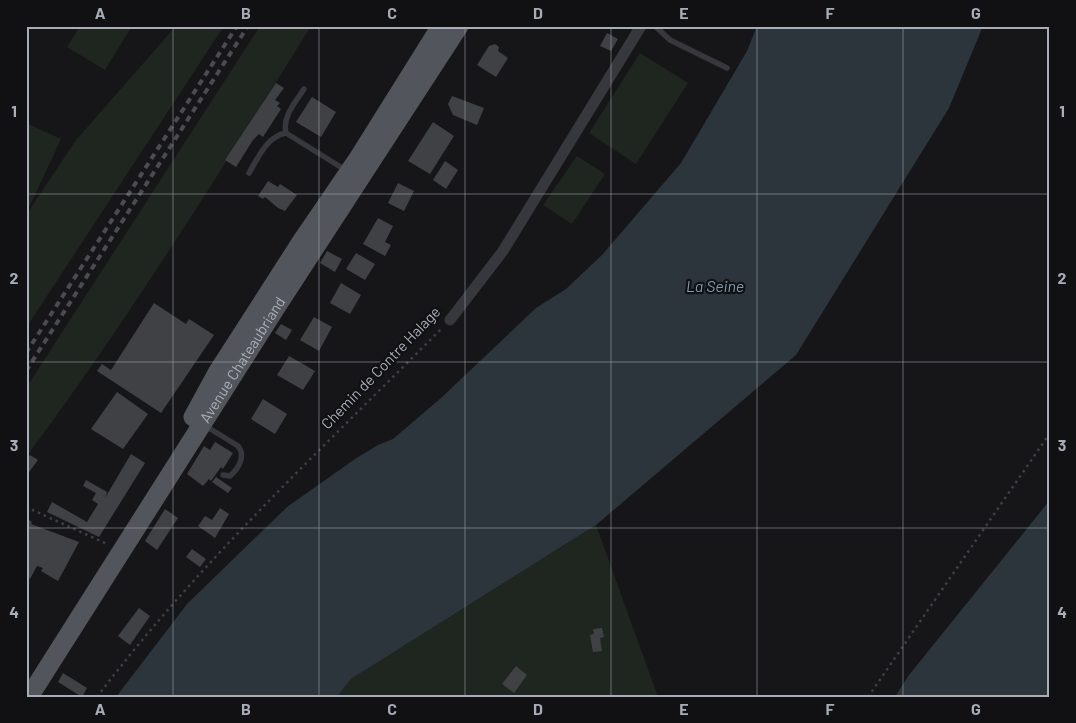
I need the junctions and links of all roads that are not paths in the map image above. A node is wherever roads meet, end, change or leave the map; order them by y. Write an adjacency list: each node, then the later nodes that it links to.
1 (442, 26): 8 (main road, Avenue Chateaubriand)
2 (459, 26): 11 (main road, Avenue Chateaubriand)
3 (641, 26): 10 (street, Chemin de Contre Halage)
4 (655, 26): 5 (lane)
5 (727, 68)
6 (304, 89): 7 (lane)
7 (286, 133): 8 (lane); 9 (lane)
8 (349, 172): 13 (main road, Avenue Chateaubriand)
9 (249, 173)
10 (450, 320)
11 (202, 424): 12 (lane); 14 (main road, Avenue Chateaubriand)
12 (223, 475)
13 (26, 682)
14 (29, 697)

